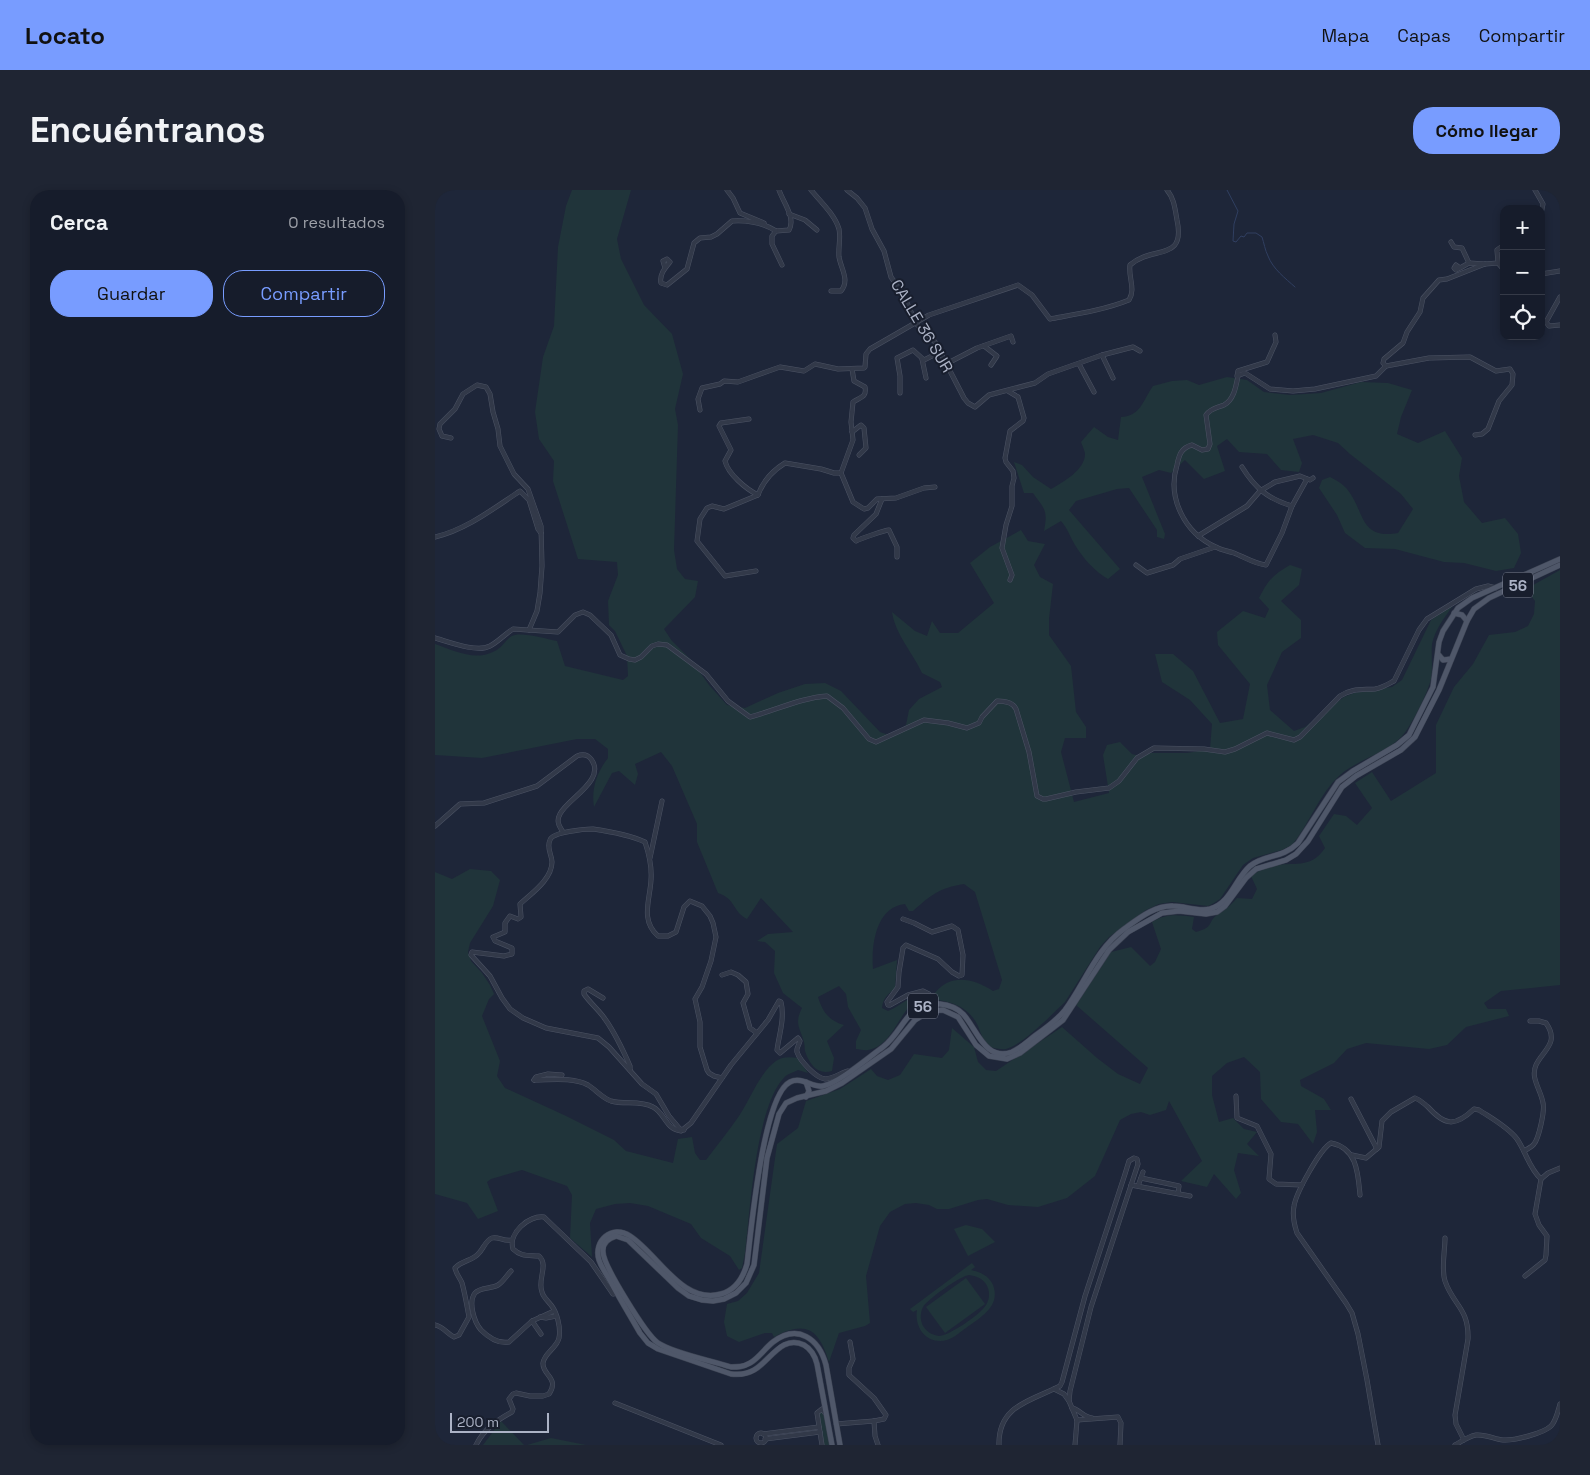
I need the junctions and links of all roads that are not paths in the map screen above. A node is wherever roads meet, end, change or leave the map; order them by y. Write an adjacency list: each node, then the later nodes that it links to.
1 (727, 190): 9 (street)
2 (779, 190): 8 (street)
3 (811, 190): 23 (street)
4 (847, 190): 25 (street, CALLE 36 SUR)
5 (1167, 190): 25 (street)
6 (1535, 190): 7 (street)
7 (1543, 205)
8 (789, 214): 10 (street); 11 (street)
9 (765, 225): 11 (street); 19 (street)
10 (817, 230)
11 (776, 231): 17 (street)
12 (1451, 242): 14 (street)
13 (1500, 248): 15 (street)
14 (1469, 263): 16 (street); 20 (street)
15 (1498, 263): 16 (street); 18 (street)
16 (1485, 264): 37 (street)
17 (782, 265)
18 (1500, 265)
19 (665, 268)
20 (1459, 268)
21 (1560, 271): 22 (street)
22 (1545, 273)
23 (831, 291)
24 (1560, 297): 26 (street)
25 (916, 323): 31 (street, CALLE 36 SUR); 38 (street)
26 (1560, 325)
27 (1275, 334): 39 (street)
28 (1013, 342): 29 (street)
29 (984, 346): 34 (street); 36 (street)
30 (1140, 351): 32 (street)
31 (940, 352): 33 (street); 34 (street, CALLE 36 SUR)
32 (1102, 355): 35 (street); 41 (street)
33 (922, 359): 40 (street); 44 (street)
34 (946, 364): 42 (street, CALLE 36 SUR)
35 (1079, 364): 42 (street); 43 (street)
36 (991, 365)
37 (1386, 366): 39 (street); 48 (street)
38 (852, 369): 45 (street); 47 (street)
39 (1238, 376): 61 (street)
40 (926, 378)
41 (1113, 378)
42 (1008, 390): 69 (street)
43 (1094, 392)
44 (900, 393)
45 (700, 410)
46 (749, 419): 57 (street)
47 (852, 432): 50 (street); 52 (street)
48 (1475, 435)
49 (451, 438): 60 (street)
50 (859, 455)
51 (1242, 467): 56 (street)
52 (841, 473): 57 (street); 58 (street)
53 (1313, 478): 54 (street)
54 (1307, 479): 56 (street); 59 (street)
55 (935, 488): 58 (street)
56 (1260, 492): 59 (street); 61 (street)
57 (758, 495): 68 (street)
58 (882, 499): 64 (street)
59 (1292, 506): 63 (street)
60 (542, 535): 62 (street); 73 (street)
61 (1198, 536): 63 (street)
62 (435, 537)
63 (1215, 547): 66 (street)
64 (897, 557)
65 (1560, 559): 70 (main road, 56)
66 (1136, 565)
67 (1560, 565): 72 (main road, 56)
68 (756, 570)
69 (1010, 580)
70 (1497, 588): 71 (main road, 56); 73 (street)
71 (1454, 613): 72 (main road); 75 (main road, 56)
72 (1467, 621): 76 (main road, 56)
73 (529, 630): 74 (street)
74 (435, 638)
75 (1438, 653): 76 (main road); 84 (main road, 56)
76 (1451, 659): 94 (main road, 56)
77 (662, 801): 80 (street)
78 (435, 826): 79 (street)
79 (563, 832): 80 (street); 87 (street)
80 (650, 860): 90 (street)
81 (903, 919): 84 (street)
82 (723, 975): 86 (street)
83 (603, 998): 87 (street)
84 (933, 1004): 88 (main road, 56)
85 (1530, 1021): 99 (street)
86 (757, 1033): 88 (street); 90 (street)
87 (630, 1070): 97 (street)
88 (851, 1070): 91 (main road, 56)
89 (562, 1075): 97 (street)
90 (722, 1078): 97 (street)
91 (806, 1082): 92 (main road, 56); 94 (main road)
92 (781, 1092): 96 (main road); 115 (main road)
93 (1237, 1096): 106 (street)
94 (806, 1097): 96 (main road, 56)
95 (1351, 1099): 98 (street)
96 (790, 1100): 132 (main road)
97 (684, 1130)
98 (1377, 1148): 99 (street); 100 (street)
99 (1524, 1151): 104 (street)
100 (1352, 1155): 106 (street); 109 (street)
101 (1560, 1168): 104 (street)
102 (1143, 1172): 103 (street)
103 (1141, 1178): 107 (street); 108 (street)
104 (1541, 1179): 114 (street)
105 (1131, 1185): 107 (street); 121 (street); 122 (street)
106 (1302, 1185): 150 (street)
107 (1138, 1186): 108 (street)
108 (1178, 1193): 110 (street)
109 (1360, 1195)
110 (1190, 1196)
111 (1445, 1238): 138 (street)
112 (512, 1240): 115 (street); 116 (street); 118 (street)
113 (511, 1271): 117 (street)
114 (1525, 1276)
115 (617, 1293): 128 (main road)
116 (555, 1313): 117 (street); 140 (street)
117 (532, 1321): 119 (street)
118 (435, 1325)
119 (541, 1334)
120 (850, 1342): 131 (street)
121 (1063, 1382): 122 (street); 123 (street)
122 (1071, 1387): 124 (street)
123 (1054, 1389): 124 (street); 147 (street)
124 (1069, 1401): 127 (street)
125 (615, 1403): 141 (street)
126 (1560, 1404): 138 (street)
127 (1072, 1408): 129 (street); 130 (street)
128 (827, 1417): 133 (street); 144 (main road)
129 (1096, 1418): 130 (street); 149 (street)
130 (1077, 1420): 148 (street)
131 (875, 1421): 132 (street); 146 (street)
132 (836, 1424): 145 (main road)
133 (819, 1427): 134 (street); 135 (street)
134 (820, 1432): 136 (street); 143 (street)
135 (763, 1434): 136 (street); 137 (street)
136 (765, 1439): 139 (street)
137 (756, 1440): 139 (street); 142 (street)
138 (1464, 1440): 151 (street)
139 (761, 1444)
140 (476, 1445)
141 (721, 1445)
142 (754, 1445)
143 (822, 1445)
144 (832, 1445)
145 (840, 1445)
146 (878, 1445)
147 (999, 1445)
148 (1075, 1445)
149 (1120, 1445)
150 (1378, 1445)
151 (1455, 1445)

